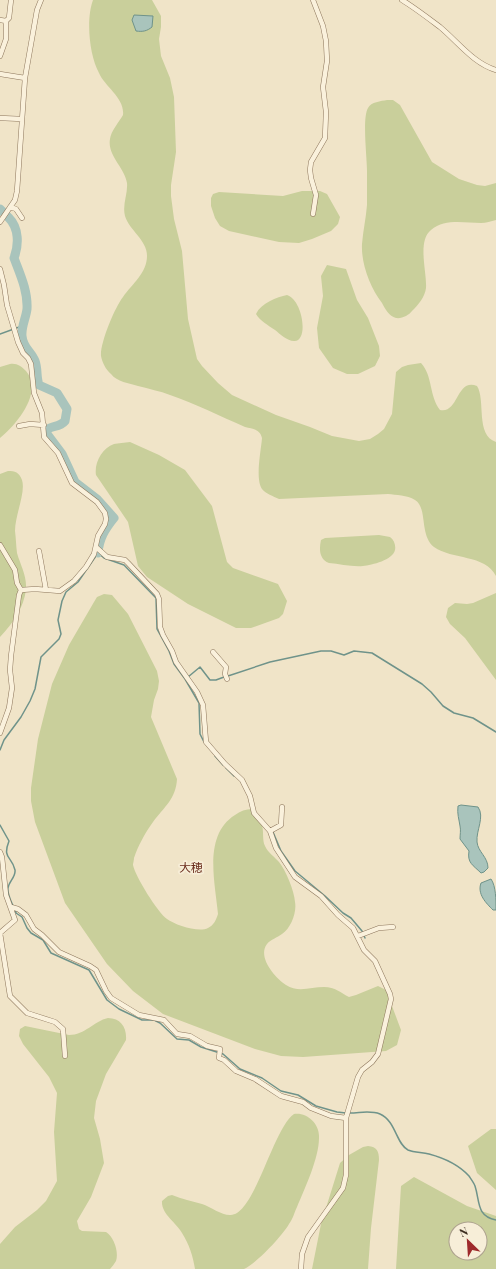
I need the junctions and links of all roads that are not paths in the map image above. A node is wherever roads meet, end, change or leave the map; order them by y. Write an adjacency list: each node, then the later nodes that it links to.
1 (11, 0): 6 (street)
2 (41, 0): 10 (street)
3 (313, 0): 14 (street)
4 (402, 0): 8 (street)
5 (0, 20): 6 (street)
6 (6, 21): 7 (street)
7 (0, 56)
8 (496, 70)
9 (0, 74): 10 (street)
10 (25, 78): 12 (street)
11 (0, 118): 12 (street)
12 (22, 119): 13 (street)
13 (10, 208): 15 (street); 16 (street)
14 (313, 214)
15 (22, 218)
16 (1, 220)
17 (0, 269): 18 (street)
18 (44, 425): 19 (street); 21 (street)
19 (19, 426)
20 (0, 545): 23 (street)
21 (96, 547): 24 (street); 29 (street)
22 (39, 551): 24 (street)
23 (21, 590): 24 (street); 27 (street)
24 (46, 590)
25 (213, 652): 26 (street)
26 (227, 679)
27 (0, 733)
28 (282, 807): 29 (street)
29 (270, 831): 33 (street)
30 (0, 852): 31 (street)
31 (11, 907): 34 (street); 35 (street)
32 (393, 926): 33 (street)
33 (358, 936): 35 (street)
34 (65, 1056)
35 (346, 1118): 36 (street)
36 (301, 1269)

